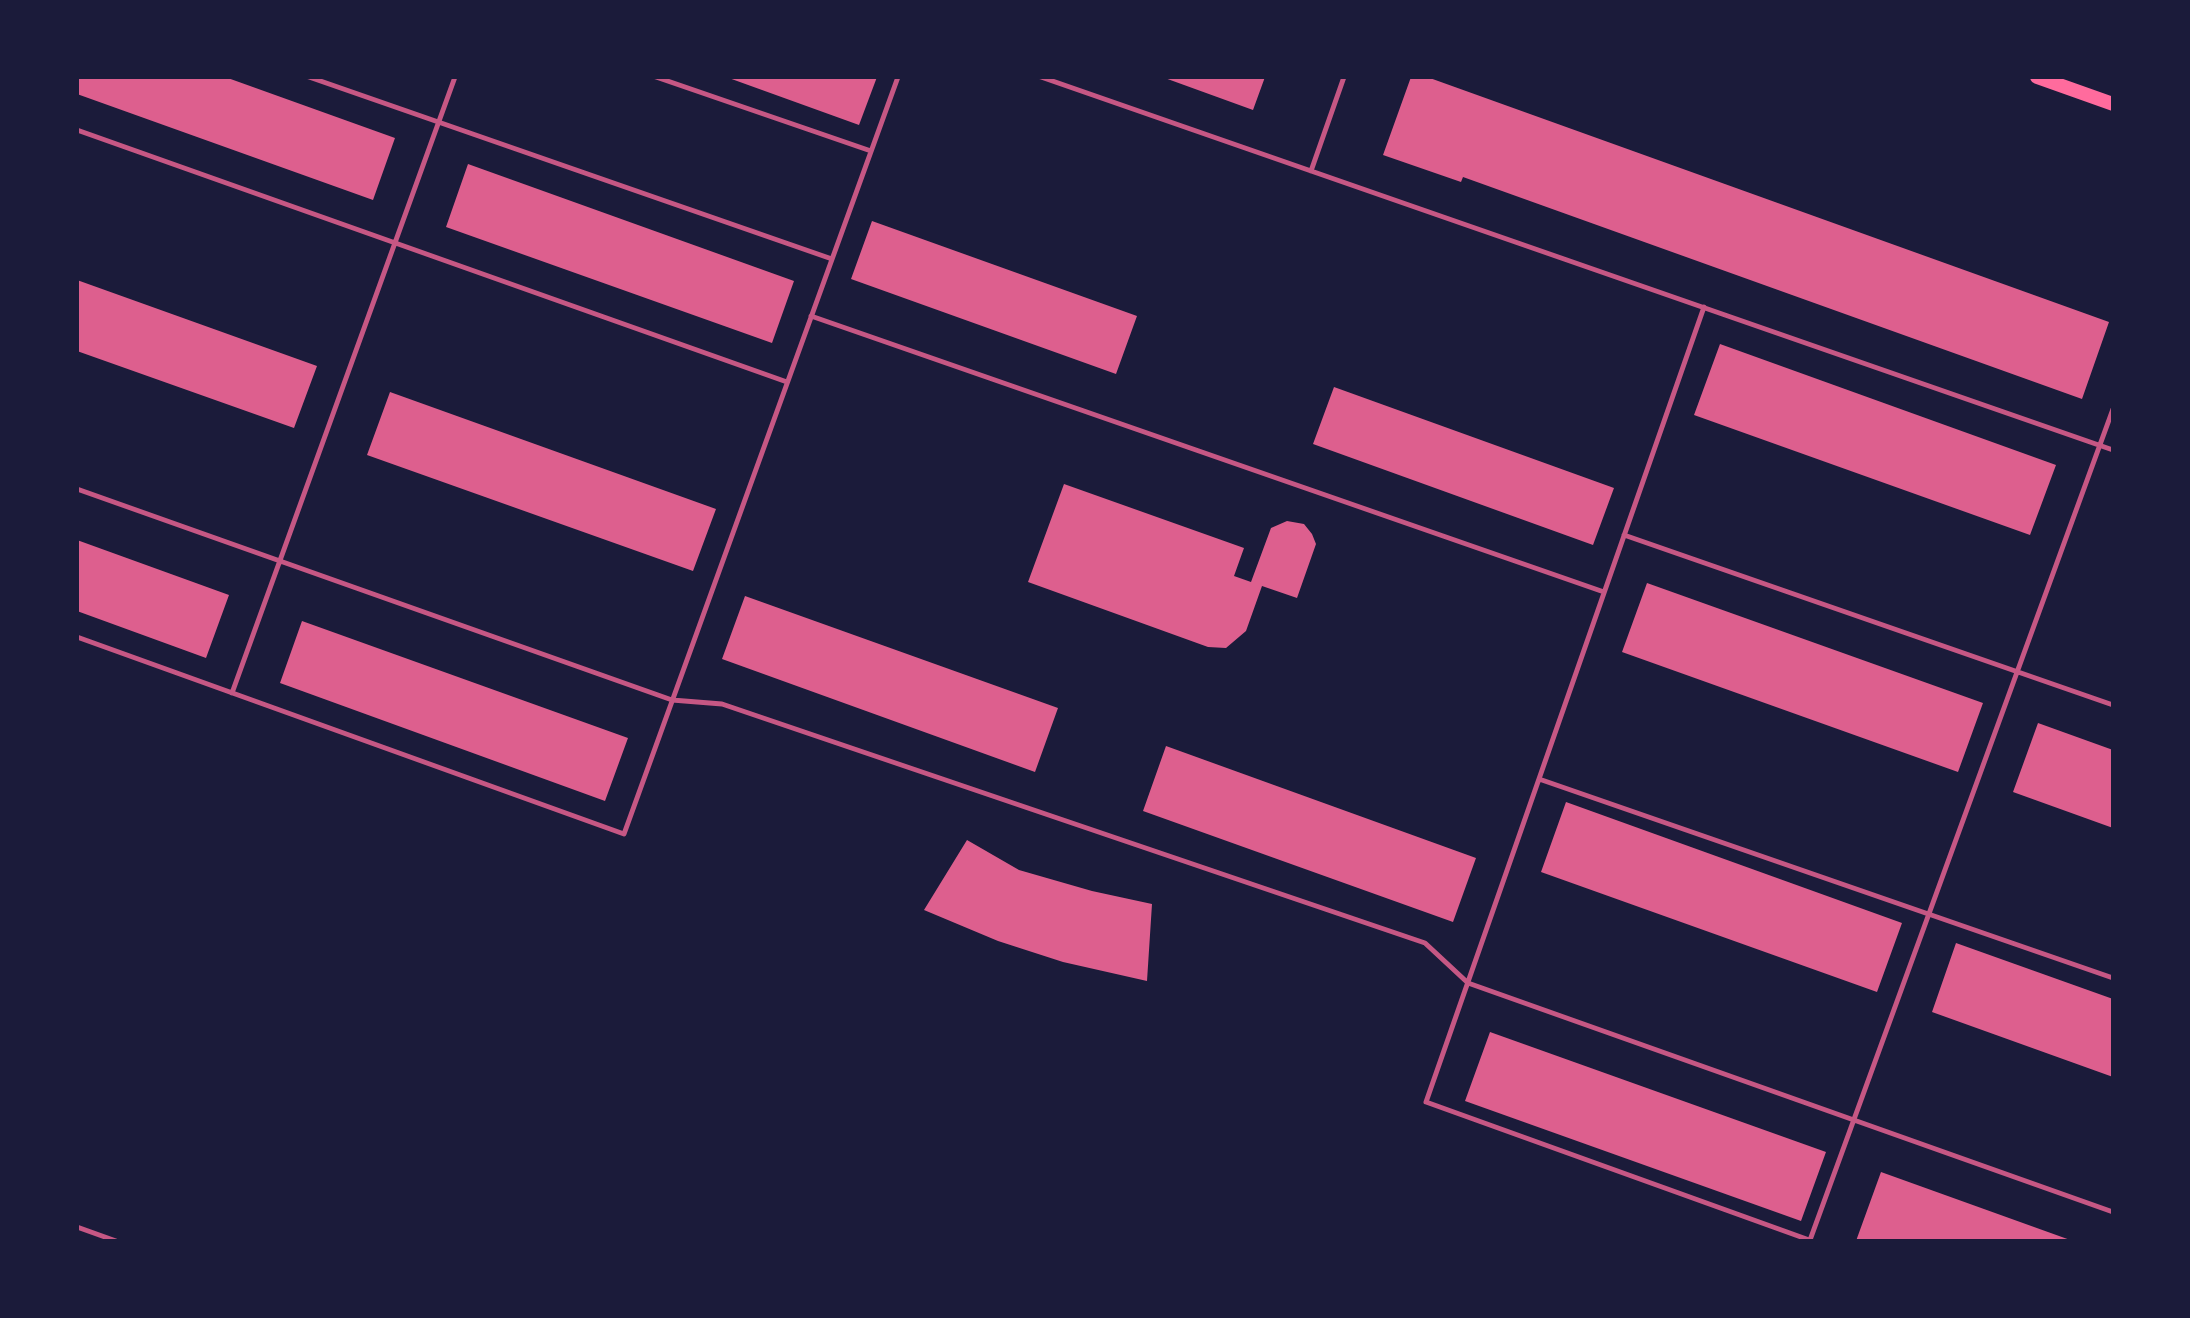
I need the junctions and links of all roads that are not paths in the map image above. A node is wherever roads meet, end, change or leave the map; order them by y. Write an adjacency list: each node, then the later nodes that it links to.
1 (309, 77): 9 (lane)
2 (455, 77): 9 (lane)
3 (656, 77): 11 (lane)
4 (898, 77): 11 (lane)
5 (1041, 77): 12 (lane)
6 (1344, 77): 12 (lane)
7 (2037, 77): 8 (main road)
8 (2113, 104)
9 (439, 122): 13 (lane); 14 (lane)
10 (77, 130): 13 (lane)
11 (871, 152): 14 (lane)
12 (1311, 171): 15 (lane)
13 (395, 243): 17 (lane); 23 (lane)
14 (832, 258): 16 (lane)
15 (1704, 307): 19 (lane); 22 (lane)
16 (811, 316): 17 (lane); 24 (lane)
17 (787, 382): 28 (lane)
18 (2113, 409): 19 (lane)
19 (2100, 445): 20 (lane); 26 (lane)
20 (2113, 450)
21 (77, 489): 23 (lane)
22 (1624, 535): 24 (lane); 26 (lane)
23 (280, 561): 27 (lane); 28 (lane)
24 (1604, 592): 30 (lane)
25 (77, 637): 27 (lane)
26 (2017, 671): 29 (lane); 31 (lane)
27 (232, 693): 28 (lane)
28 (672, 700): 33 (lane)
29 (2113, 705)
30 (1539, 779): 31 (lane); 33 (lane)
31 (1929, 914): 32 (lane); 34 (lane)
32 (2113, 978)
33 (1468, 983): 34 (lane); 38 (lane)
34 (1854, 1120): 35 (lane); 38 (lane)
35 (2113, 1212)
36 (77, 1227): 37 (lane)
37 (116, 1241)
38 (1811, 1241)

